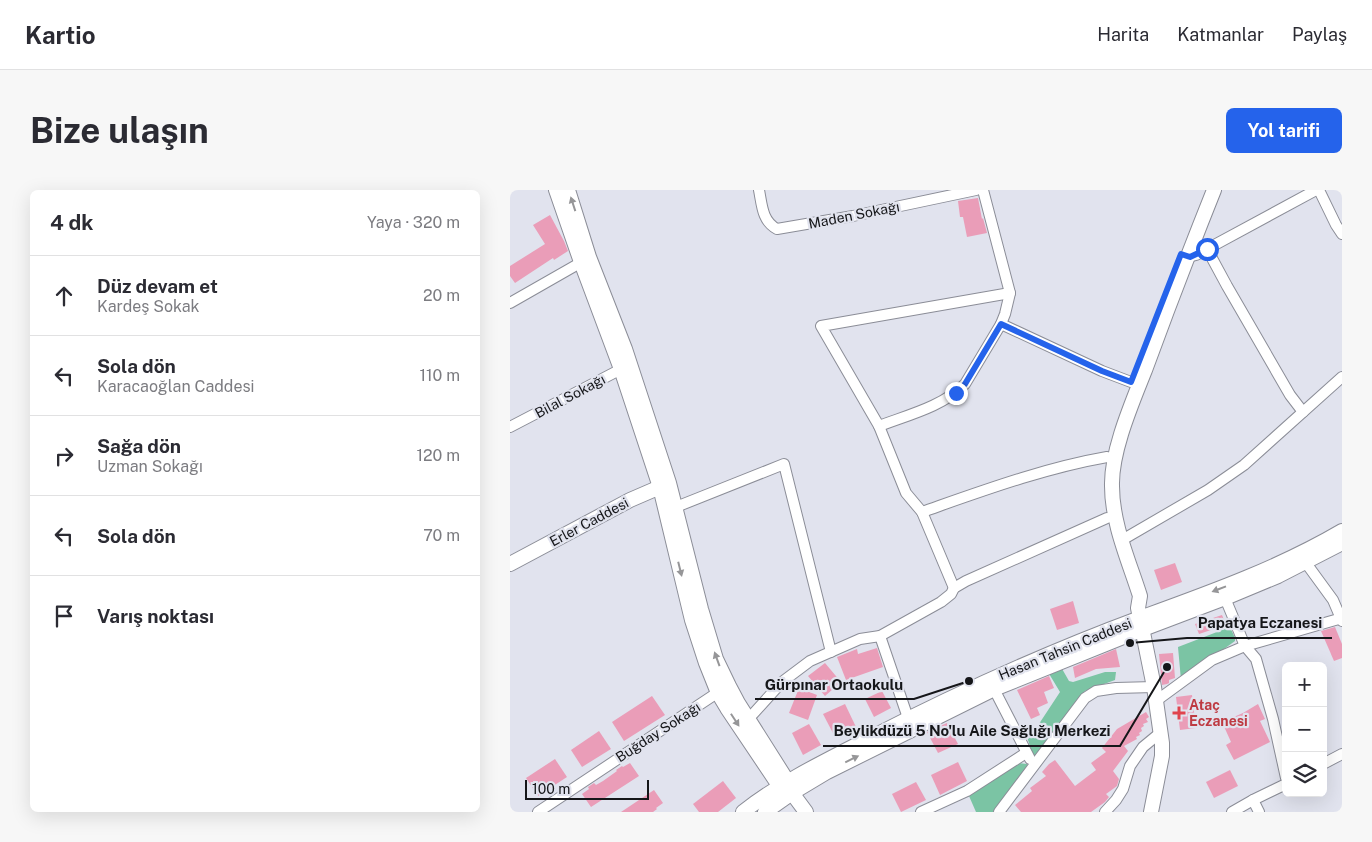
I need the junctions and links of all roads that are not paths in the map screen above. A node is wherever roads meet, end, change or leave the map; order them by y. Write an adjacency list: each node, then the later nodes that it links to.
1 (556, 190): 12 (main road)
2 (568, 190): 12 (main road, one-way to 2)
3 (759, 190): 4 (street, Maden Sokağı)
4 (976, 190)
5 (983, 190): 13 (street)
6 (1206, 190): 11 (main road)
7 (1214, 190): 11 (main road)
8 (1317, 190): 9 (street); 10 (street)
9 (1342, 234)
10 (1207, 249): 11 (street); 19 (street)
11 (1184, 255): 18 (main road)
12 (585, 260): 14 (street); 16 (main road)
13 (1010, 293): 15 (street); 20 (street)
14 (510, 303)
15 (1001, 324): 18 (street); 20 (street)
16 (626, 367): 21 (street, Bilal Sokağı); 23 (main road)
17 (1342, 377): 19 (street)
18 (1135, 384): 22 (main road); 26 (main road)
19 (1303, 412): 28 (street)
20 (879, 426): 25 (street)
21 (510, 427)
22 (1107, 457): 25 (street); 26 (main road)
23 (665, 485): 24 (main road); 31 (main road, Erler Caddesi); 39 (main road, one-way to 39)
24 (676, 506): 38 (street); 39 (main road, one-way to 24)
25 (922, 512): 32 (street)
26 (1111, 517): 28 (main road); 32 (street); 34 (main road)
27 (1342, 531): 34 (main road, Hasan Tahsin Caddesi, one-way to 34)
28 (1122, 540): 34 (main road)
29 (1342, 543): 30 (main road, Hasan Tahsin Caddesi)
30 (1306, 563): 33 (main road, Hasan Tahsin Caddesi); 35 (street)
31 (510, 564)
32 (954, 588): 36 (street)
33 (1225, 598): 34 (main road, Hasan Tahsin Caddesi); 37 (street)
34 (1140, 618): 40 (main road, Hasan Tahsin Caddesi); 41 (main road); 43 (main road, Hasan Tahsin Caddesi)
35 (1342, 619): 37 (street)
36 (880, 636): 38 (street); 43 (street)
37 (1245, 646): 41 (street); 47 (street)
38 (831, 652): 42 (street)
39 (723, 689): 51 (main road); 54 (street, Buğday Sokağı)
40 (994, 689): 45 (street); 51 (main road, Hasan Tahsin Caddesi, one-way to 40)
41 (1155, 694): 44 (main road); 49 (street)
42 (753, 714)
43 (908, 718): 51 (main road, Hasan Tahsin Caddesi)
44 (1160, 733): 59 (street); 60 (main road)
45 (1026, 753): 49 (street); 58 (street)
46 (1342, 754): 48 (street)
47 (1282, 760)
48 (1327, 762)
49 (1034, 766): 53 (street)
50 (1282, 786): 52 (street)
51 (786, 787): 55 (main road, Hasan Tahsin Caddesi); 56 (main road, Hasan Tahsin Caddesi); 57 (main road)
52 (1253, 800): 61 (street); 62 (street)
53 (1003, 810)
54 (538, 812)
55 (743, 812)
56 (765, 812)
57 (806, 812)
58 (921, 812)
59 (1105, 812)
60 (1151, 812)
61 (1232, 812)
62 (1259, 812)

